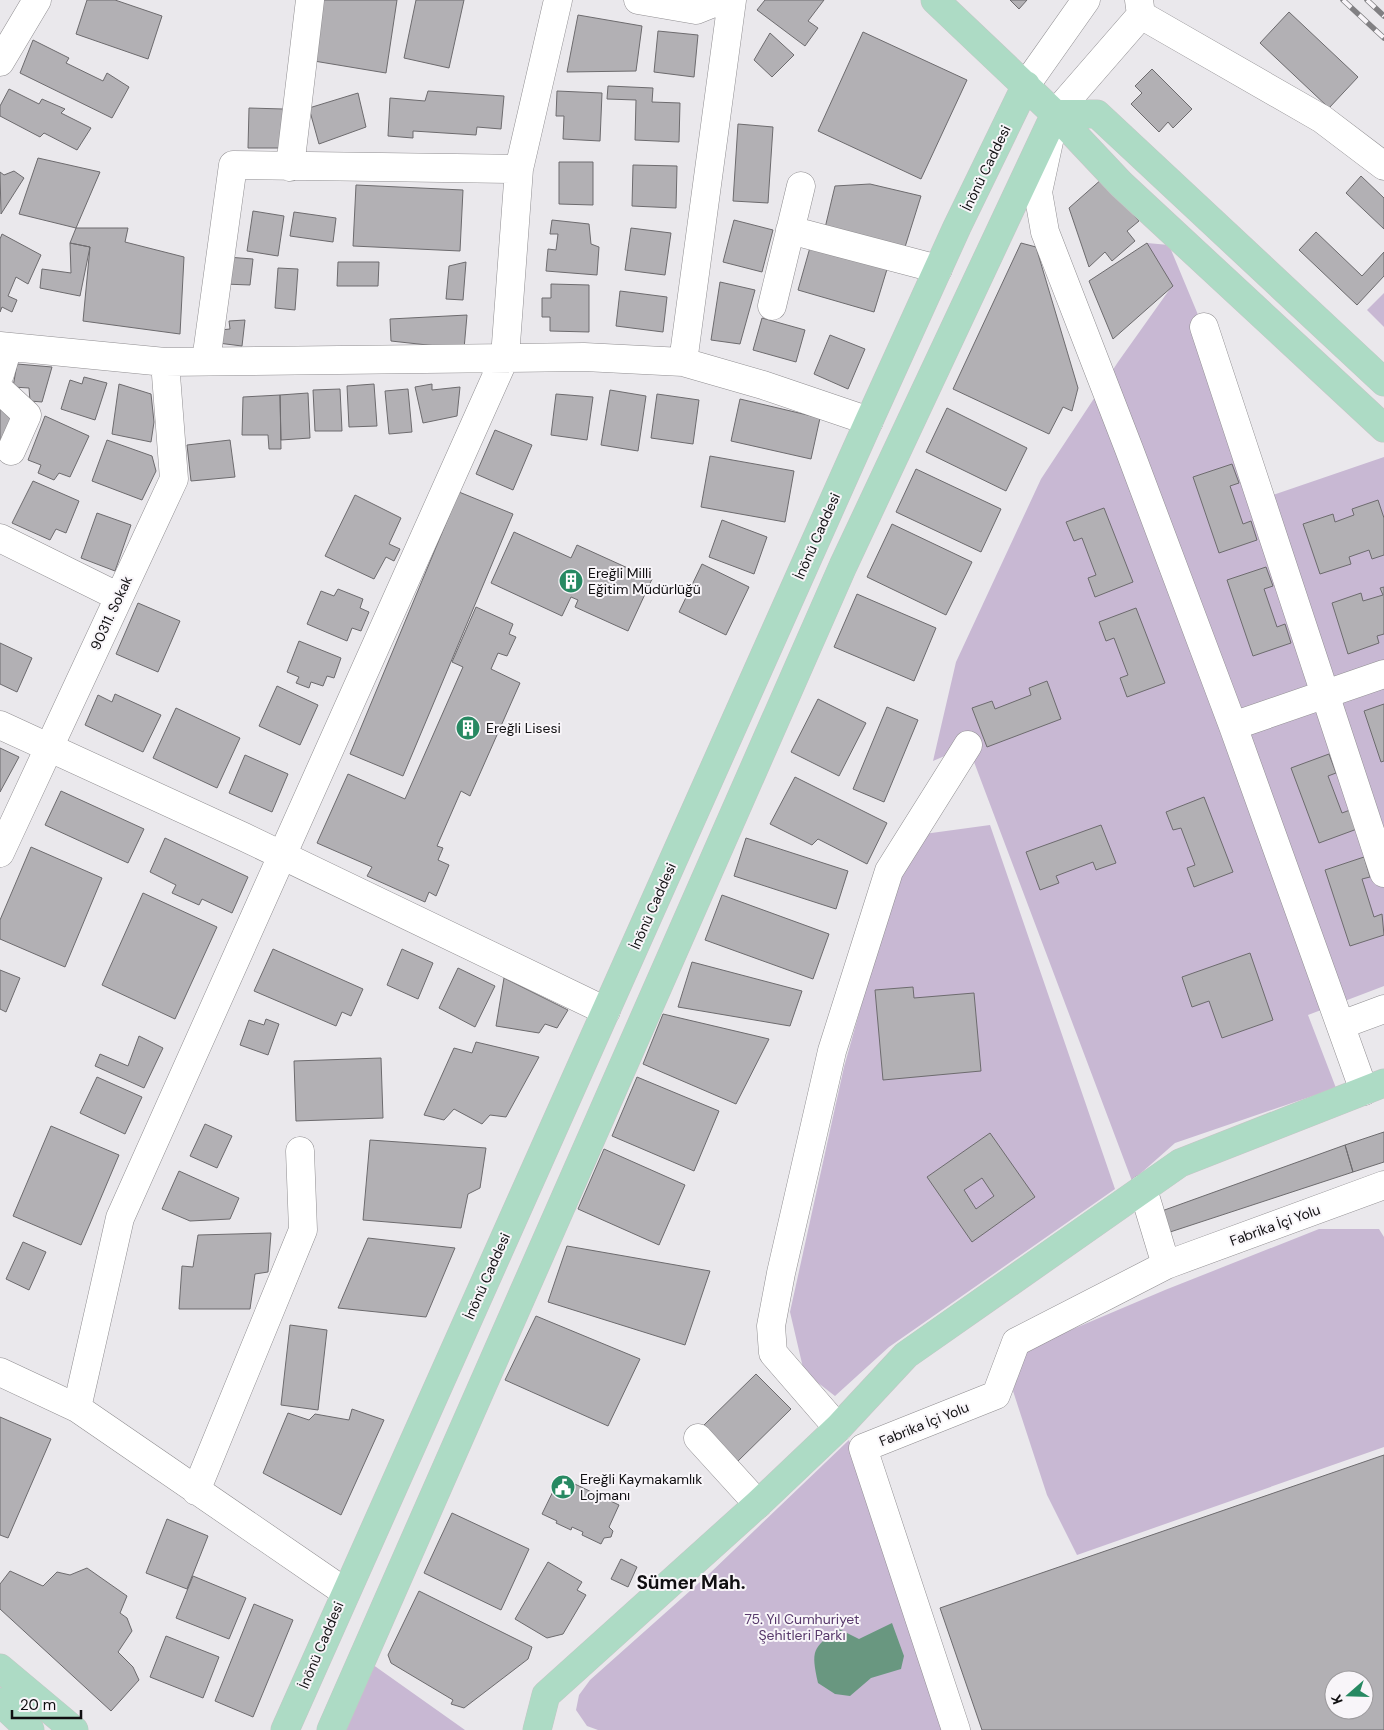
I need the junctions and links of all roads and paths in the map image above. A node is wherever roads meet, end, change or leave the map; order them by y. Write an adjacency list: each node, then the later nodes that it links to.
1 (37, 0): 10 (street)
2 (310, 0): 14 (street)
3 (558, 0): 15 (street)
4 (638, 0): 5 (street)
5 (721, 0)
6 (732, 0): 25 (street)
7 (935, 0): 11 (main road)
8 (1086, 0): 11 (street)
9 (1140, 7): 12 (street); 13 (street)
10 (0, 62)
11 (1026, 85): 12 (main road); 18 (main road, İnönü Caddesi)
12 (1055, 114): 27 (main road); 30 (main road); 37 (street); 63 (main road)
13 (1384, 166)
14 (290, 167): 15 (street); 23 (street)
15 (519, 169): 22 (street)
16 (801, 186): 17 (street)
17 (790, 230): 18 (street); 19 (street)
18 (938, 269): 29 (main road, İnönü Caddesi)
19 (772, 306)
20 (1204, 327): 35 (street)
21 (4, 346): 24 (street); 26 (street)
22 (505, 357): 23 (street); 25 (street); 41 (street)
23 (206, 361): 24 (street)
24 (165, 362): 33 (street, 90311. Sokak)
25 (683, 362): 29 (street)
26 (0, 374)
27 (1384, 382)
28 (0, 390): 31 (street)
29 (869, 421): 44 (main road, İnönü Caddesi)
30 (1384, 428)
31 (11, 451)
32 (0, 538): 33 (street)
33 (119, 596): 39 (street, 90311. Sokak)
34 (1384, 674): 35 (street)
35 (1326, 692): 37 (street); 42 (street)
36 (0, 725): 39 (street)
37 (1233, 726): 45 (street)
38 (968, 745): 53 (street)
39 (48, 747): 40 (street, 90311. Sokak); 41 (street)
40 (0, 854)
41 (282, 856): 44 (street); 52 (street)
42 (1384, 873)
43 (1384, 1009): 45 (street)
44 (606, 1011): 57 (main road, İnönü Caddesi)
45 (1341, 1025): 46 (street)
46 (1374, 1087): 49 (main road)
47 (300, 1150): 55 (street)
48 (1384, 1185): 50 (street, Fabrika İçi Yolu)
49 (1143, 1189): 50 (street); 53 (main road)
50 (1166, 1265): 65 (street, Fabrika İçi Yolu)
51 (0, 1372): 52 (street)
52 (77, 1408): 55 (street)
53 (838, 1428): 56 (main road)
54 (698, 1438): 56 (street)
55 (196, 1491): 57 (street)
56 (758, 1504): 64 (main road)
57 (345, 1592): 62 (main road, İnönü Caddesi)
58 (0, 1668): 61 (main road)
59 (0, 1702): 60 (main road)
60 (30, 1730)
61 (74, 1730)
62 (285, 1730)
63 (331, 1730)
64 (537, 1730)
65 (956, 1730)

